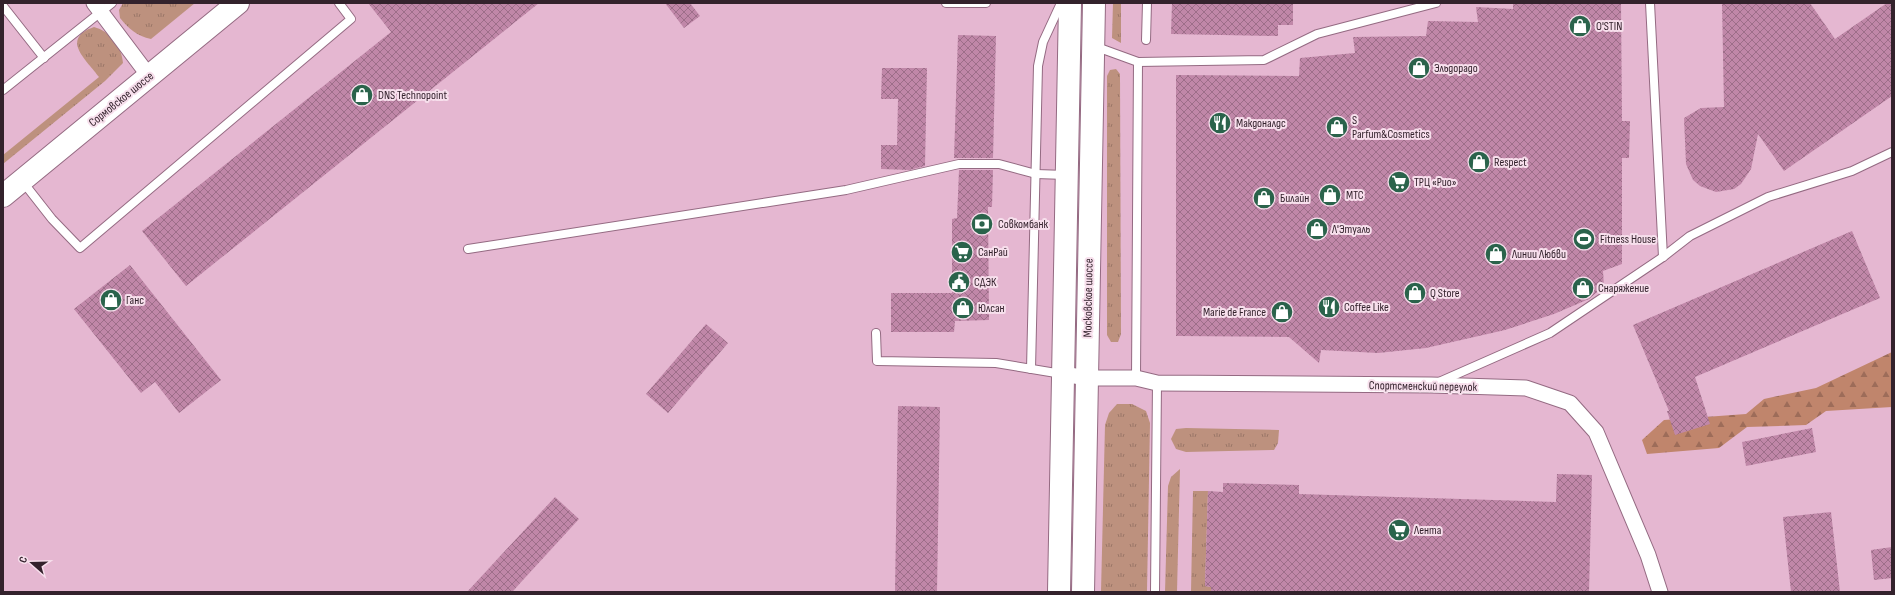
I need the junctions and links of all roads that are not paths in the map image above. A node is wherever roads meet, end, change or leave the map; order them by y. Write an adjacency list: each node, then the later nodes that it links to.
1 (238, 3): 17 (main road, Сормовское шоссе)
2 (339, 3): 22 (lane)
3 (946, 3): 4 (lane)
4 (986, 3)
5 (1061, 3): 20 (lane)
6 (1070, 3): 21 (main road, Московское шоссе)
7 (1094, 3): 14 (main road, Московское шоссе)
8 (1147, 3): 13 (lane)
9 (1436, 3): 16 (lane)
10 (1650, 3): 25 (lane)
11 (3, 6): 15 (lane)
12 (102, 6): 15 (lane); 17 (street)
13 (1146, 40)
14 (1093, 45): 16 (lane); 29 (main road, Московское шоссе)
15 (44, 58): 18 (lane)
16 (1138, 62): 30 (lane)
17 (149, 76): 22 (main road, Сормовское шоссе)
18 (3, 90)
19 (1892, 152): 25 (lane)
20 (1036, 174): 21 (lane); 24 (lane); 27 (lane)
21 (1066, 175): 28 (main road, Московское шоссе)
22 (22, 180): 23 (main road, Сормовское шоссе)
23 (3, 196)
24 (468, 248)
25 (1663, 257): 32 (lane)
26 (876, 333): 27 (lane)
27 (1031, 369): 28 (lane)
28 (1063, 374): 29 (street, Спортсменский переулок); 33 (main road, Московское шоссе)
29 (1087, 378): 30 (street, Спортсменский переулок); 34 (main road, Московское шоссе)
30 (1136, 378): 31 (street, Спортсменский переулок)
31 (1157, 383): 32 (street, Спортсменский переулок); 35 (lane)
32 (1431, 385): 36 (street, Спортсменский переулок)
33 (1059, 592)
34 (1083, 592)
35 (1155, 592)
36 (1660, 592)

